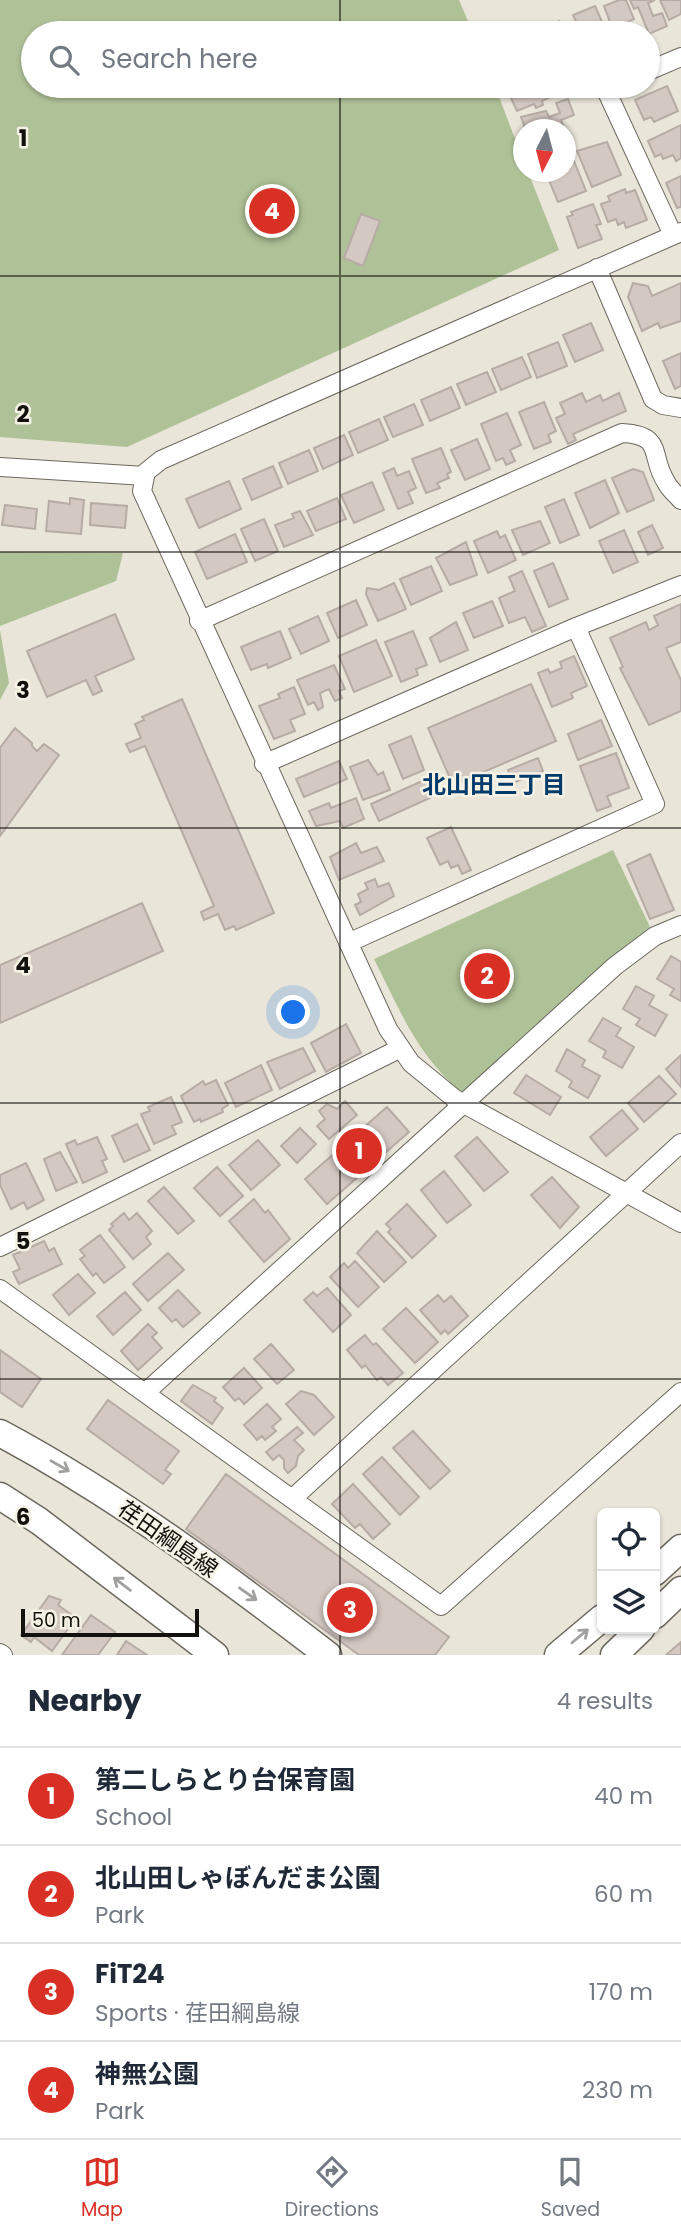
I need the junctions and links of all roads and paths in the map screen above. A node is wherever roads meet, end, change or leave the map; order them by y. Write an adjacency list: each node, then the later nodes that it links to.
1 (681, 57): 2 (street)
2 (660, 66)
3 (610, 98): 4 (street)
4 (677, 233): 5 (street)
5 (597, 268): 6 (street); 8 (street)
6 (681, 408)
7 (0, 467): 8 (street)
8 (145, 477): 11 (street)
9 (681, 500): 11 (street)
10 (681, 585): 12 (street)
11 (200, 621): 13 (street)
12 (576, 627): 13 (street); 15 (street)
13 (264, 764): 15 (street)
14 (681, 925): 17 (street)
15 (348, 943): 16 (street)
16 (401, 1048): 17 (street); 21 (street)
17 (461, 1102): 19 (street); 23 (street)
18 (681, 1143): 19 (street)
19 (624, 1192): 20 (street); 27 (street)
20 (681, 1223)
21 (0, 1247)
22 (0, 1289): 23 (street)
23 (146, 1392): 27 (street)
24 (681, 1392): 27 (street)
25 (0, 1433): 35 (main road, 荏田綱島線, one-way to 35)
26 (0, 1496): 34 (main road, one-way to 26)
27 (293, 1498)
28 (681, 1548): 29 (main road)
29 (656, 1571)
30 (681, 1590): 31 (main road)
31 (660, 1610)
32 (597, 1622): 36 (main road, one-way to 32)
33 (636, 1634): 37 (main road)
34 (215, 1655)
35 (328, 1655)
36 (558, 1655)
37 (614, 1655)

